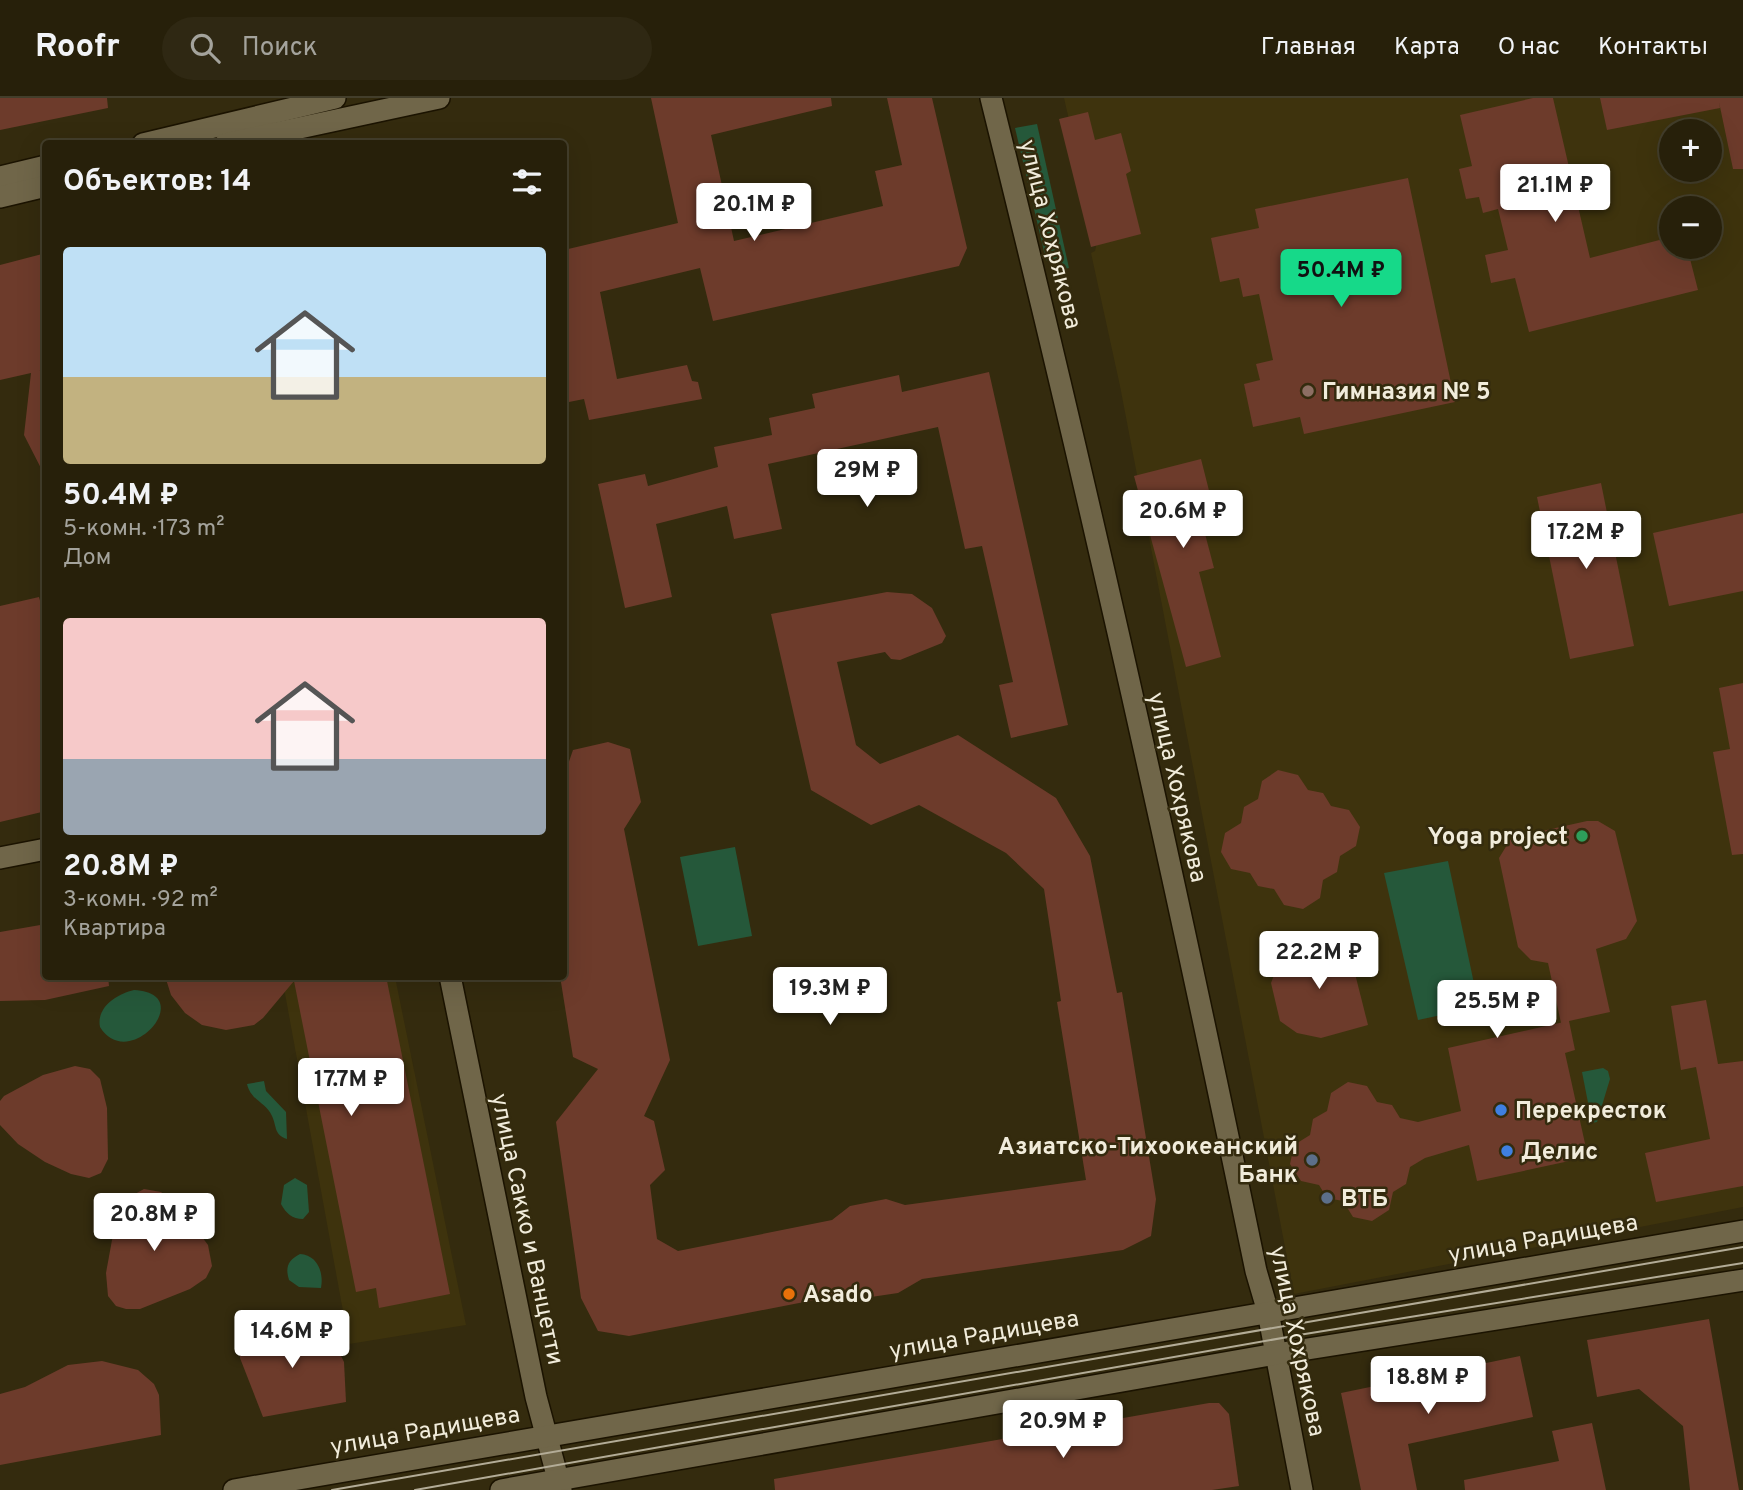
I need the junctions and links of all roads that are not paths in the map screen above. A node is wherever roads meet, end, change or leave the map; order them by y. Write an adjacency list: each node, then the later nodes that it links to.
1 (335, 98): 4 (street)
2 (439, 98): 4 (street)
3 (991, 98): 16 (street, улица Хохрякова)
4 (274, 122): 5 (street); 6 (street)
5 (167, 140)
6 (234, 140)
7 (42, 167): 8 (street)
8 (0, 177)
9 (42, 187): 10 (street)
10 (0, 197)
11 (42, 850): 12 (street)
12 (0, 858)
13 (451, 980): 18 (street, улица Сакко и Ванцетти)
14 (1743, 1231): 16 (street, улица Радищева)
15 (1743, 1280): 17 (street)
16 (1268, 1312): 17 (street, улица Хохрякова); 18 (street, улица Радищева)
17 (1276, 1354): 19 (street); 22 (street, улица Хохрякова)
18 (547, 1435): 19 (street, улица Сакко и Ванцетти); 20 (street, улица Радищева)
19 (560, 1484): 21 (street)
20 (234, 1490)
21 (501, 1490)
22 (1302, 1490)

